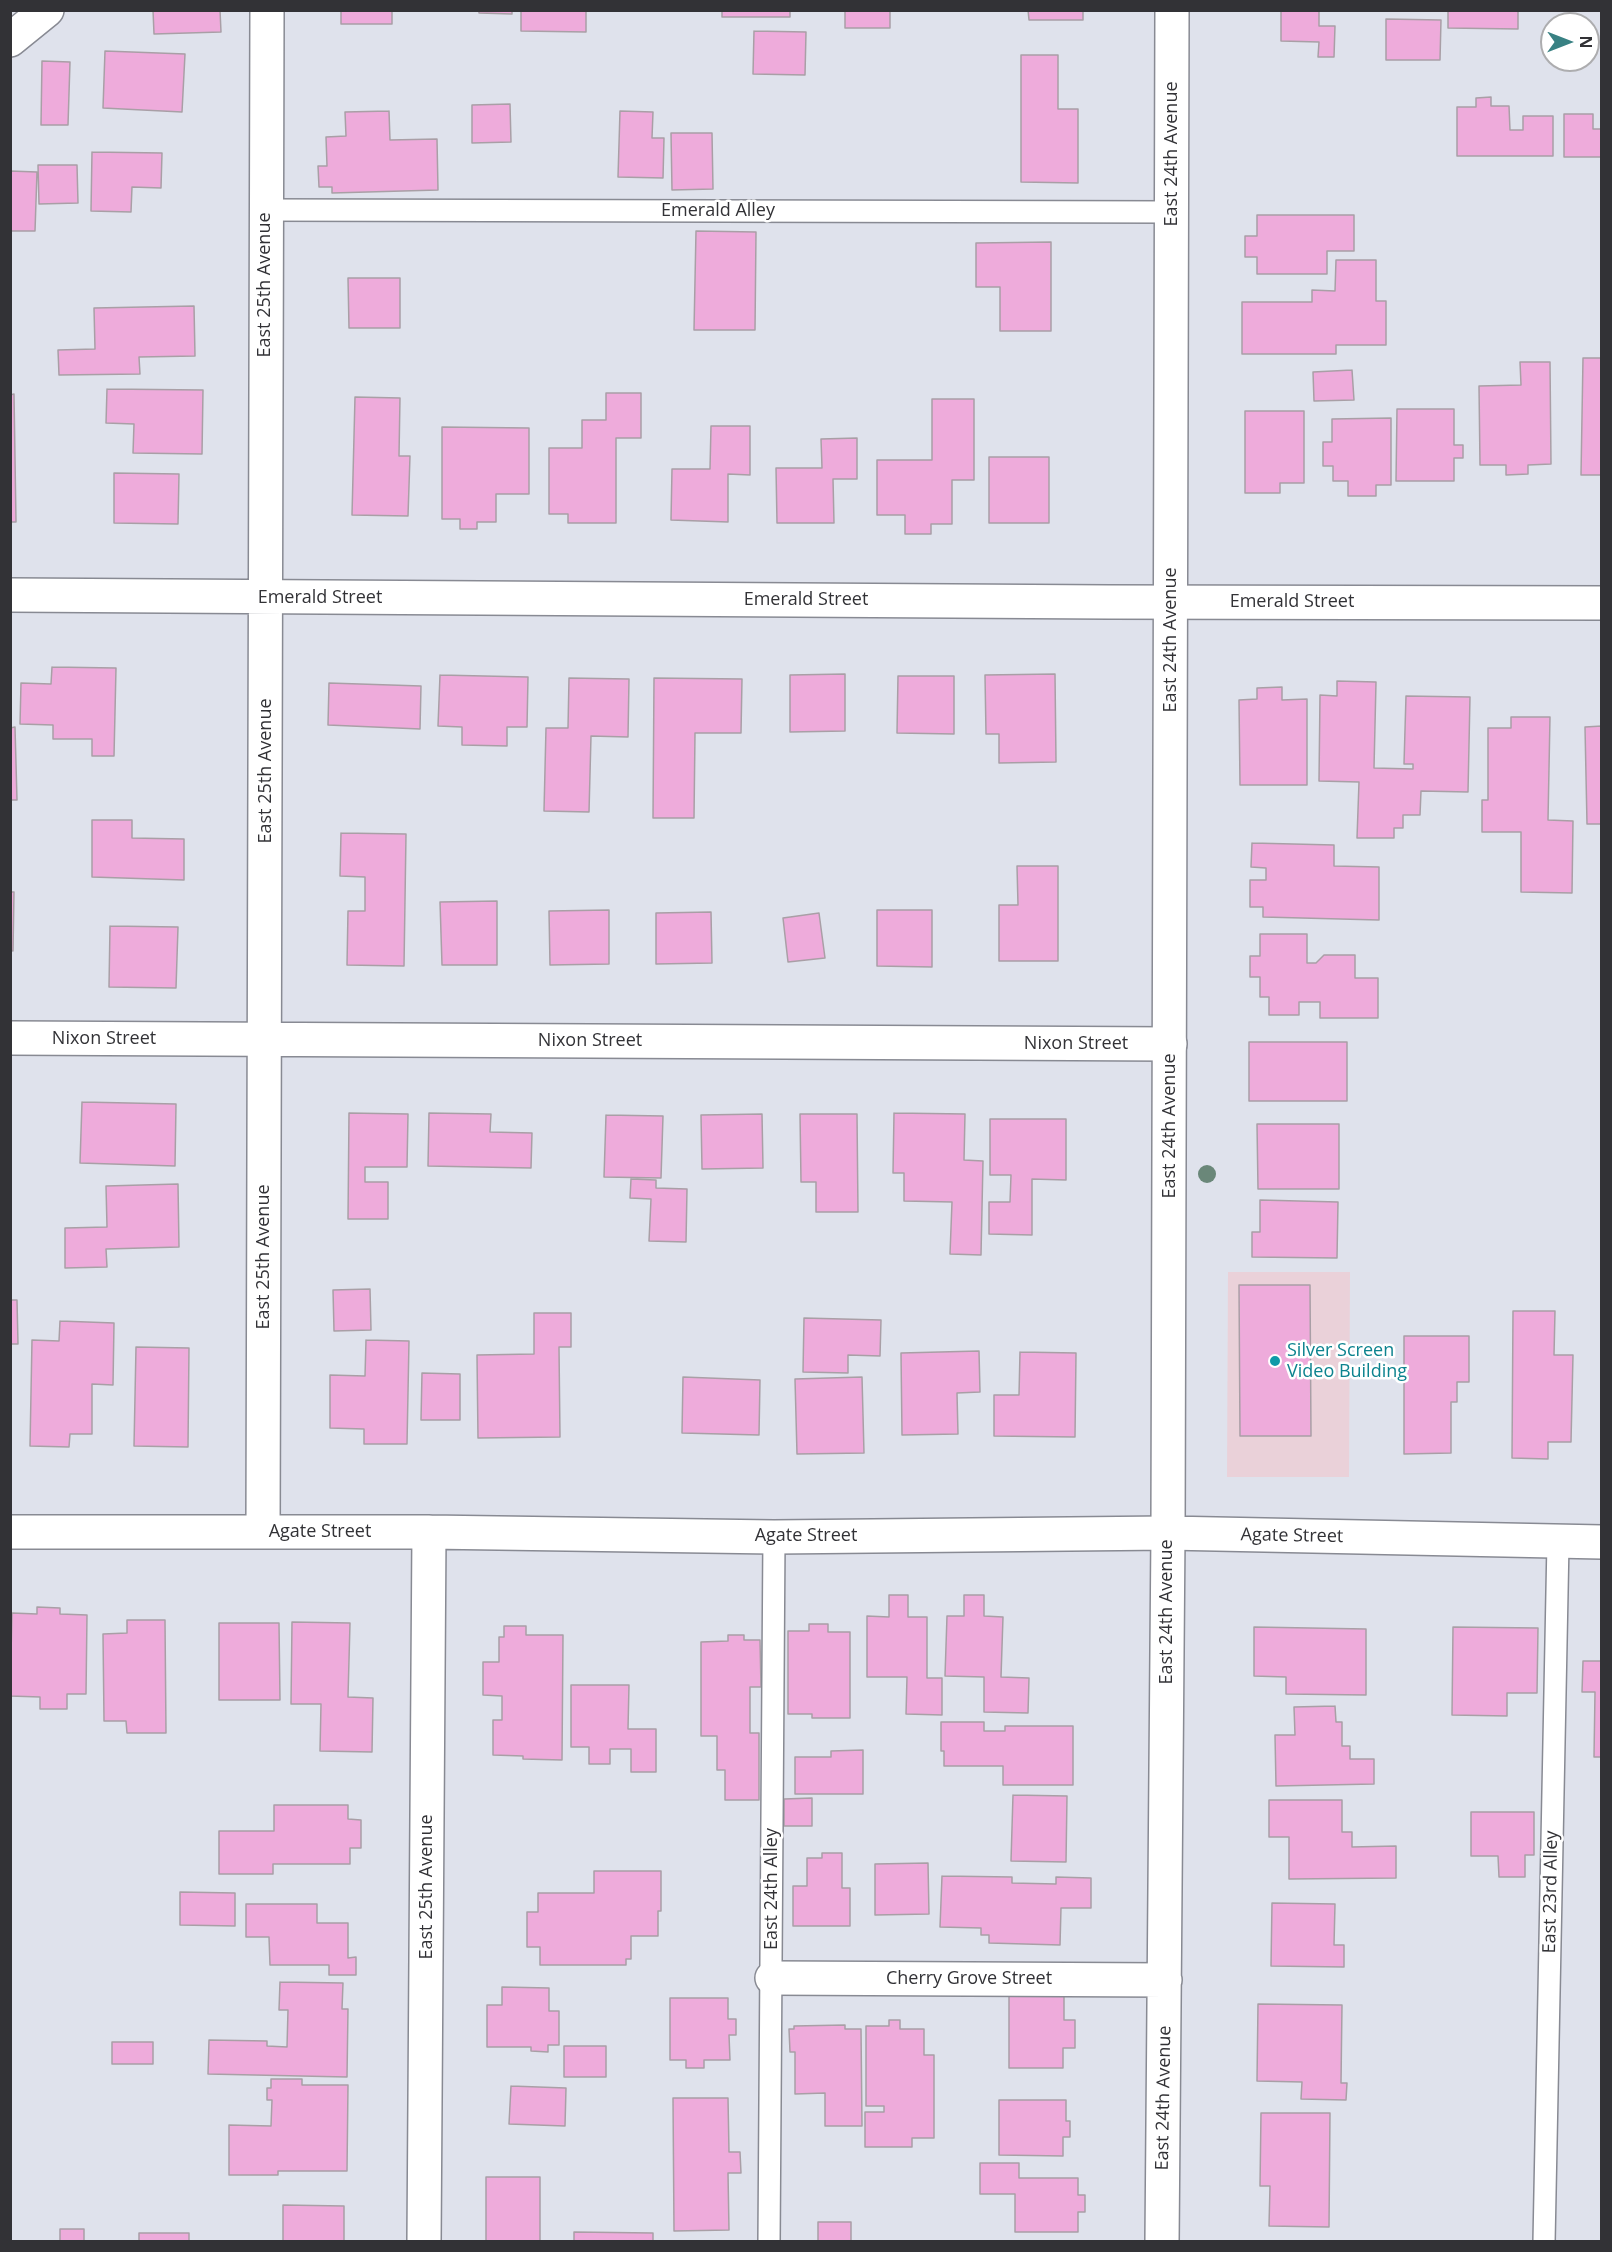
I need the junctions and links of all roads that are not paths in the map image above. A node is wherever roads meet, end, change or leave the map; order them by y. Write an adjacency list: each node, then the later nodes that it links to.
1 (47, 10): 4 (street)
2 (267, 10): 5 (street, East 25th Avenue)
3 (1172, 10): 6 (street, East 24th Avenue)
4 (10, 40)
5 (265, 210): 6 (lane, Emerald Alley); 8 (street, East 25th Avenue)
6 (1172, 212): 9 (street, East 24th Avenue)
7 (10, 595): 8 (street, Emerald Street)
8 (266, 598): 9 (street, Emerald Street); 12 (street, East 25th Avenue)
9 (1171, 602): 10 (street, Emerald Street); 13 (street, East 24th Avenue)
10 (1602, 603)
11 (10, 1038): 12 (street, Nixon Street)
12 (266, 1040): 13 (street, Nixon Street); 14 (street, East 25th Avenue)
13 (1170, 1044): 17 (street, East 24th Avenue)
14 (263, 1531): 15 (street, Agate Street); 16 (street, Agate Street)
15 (10, 1532)
16 (429, 1532): 18 (street, Agate Street); 23 (street, East 25th Avenue)
17 (1168, 1533): 18 (street, Agate Street); 19 (street, Agate Street); 22 (street, East 24th Avenue)
18 (774, 1537): 21 (lane, East 24th Alley)
19 (1558, 1542): 20 (street, Agate Street); 26 (lane, East 23rd Alley)
20 (1602, 1542)
21 (772, 1978): 22 (street, Cherry Grove Street); 24 (lane, East 24th Alley)
22 (1166, 1980): 25 (street, East 24th Avenue)
23 (424, 2241)
24 (769, 2241)
25 (1162, 2241)
26 (1544, 2241)

